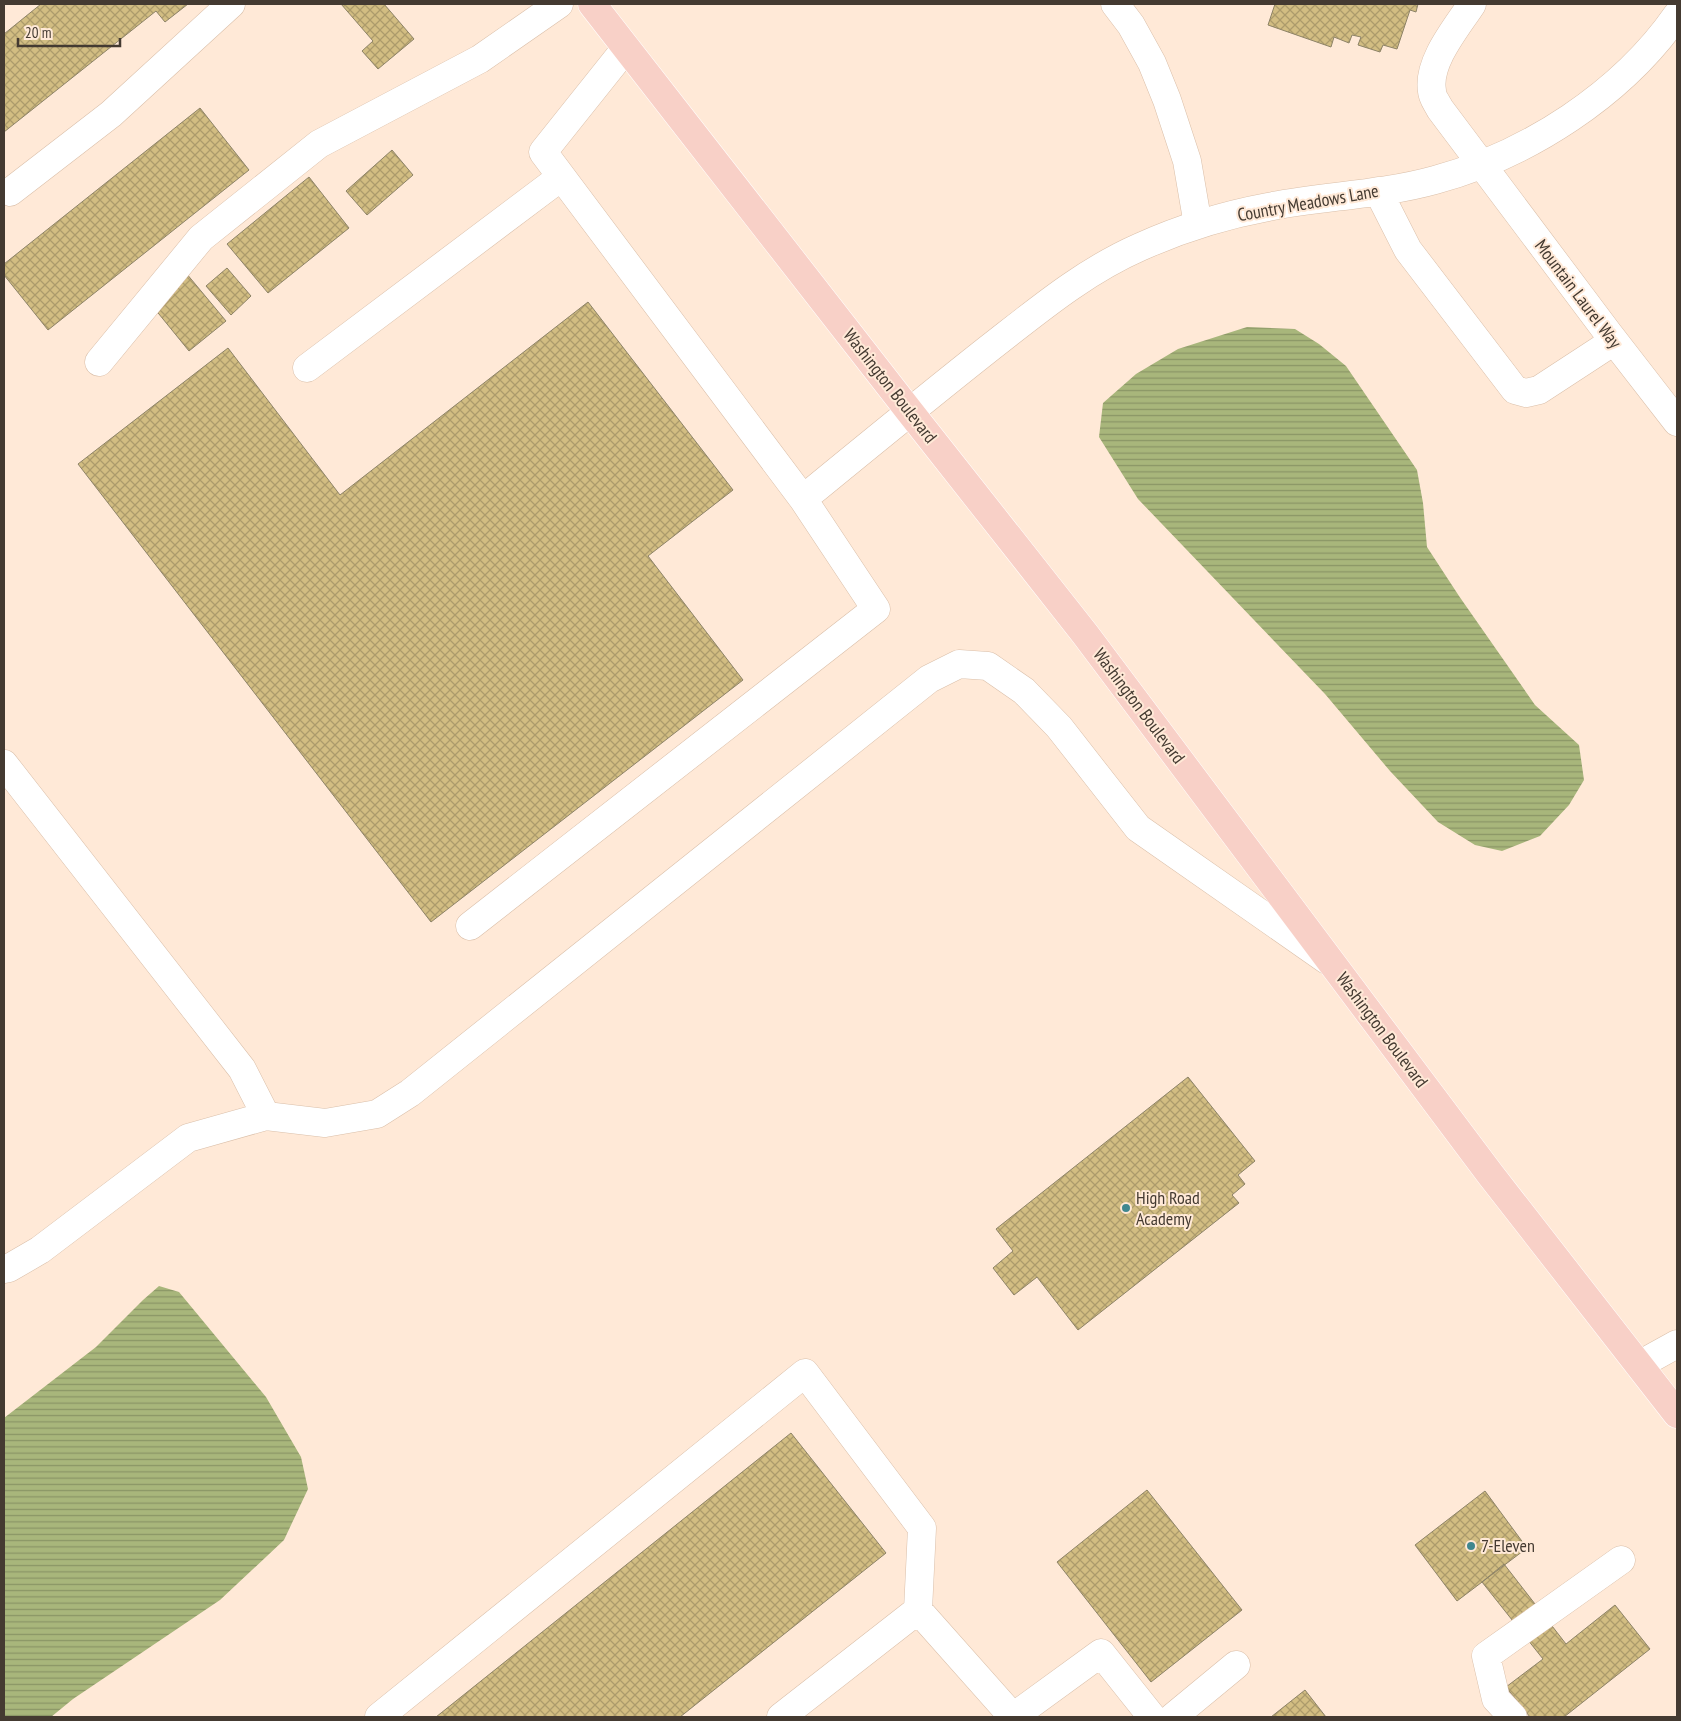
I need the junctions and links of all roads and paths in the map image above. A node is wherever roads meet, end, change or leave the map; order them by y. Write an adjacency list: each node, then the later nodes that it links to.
1 (231, 4): 11 (street)
2 (558, 4): 14 (street)
3 (592, 4): 7 (main road, Washington Boulevard)
4 (1115, 4): 12 (street)
5 (1472, 4): 8 (street, Mountain Laurel Way)
6 (1677, 14): 8 (street, Country Meadows Lane)
7 (626, 48): 9 (street); 16 (main road, Washington Boulevard)
8 (1481, 165): 10 (street, Country Meadows Lane); 13 (street, Mountain Laurel Way)
9 (561, 177): 15 (street); 18 (street)
10 (1378, 191): 12 (street, Country Meadows Lane); 13 (street)
11 (10, 192)
12 (1198, 225): 16 (street, Country Meadows Lane)
13 (1614, 341): 17 (street, Mountain Laurel Way)
14 (98, 362)
15 (307, 368)
16 (910, 412): 18 (street, Country Meadows Lane); 21 (main road, Washington Boulevard)
17 (1677, 422)
18 (803, 499): 20 (street)
19 (4, 764): 22 (street)
20 (470, 926)
21 (1332, 964): 22 (street); 25 (main road, Washington Boulevard)
22 (266, 1116): 23 (street)
23 (5, 1269)
24 (1677, 1344): 25 (street)
25 (1639, 1365): 26 (main road, Washington Boulevard)
26 (1677, 1414)
27 (1620, 1560): 34 (street)
28 (918, 1610): 30 (street); 31 (street); 32 (street)
29 (1236, 1665): 33 (street)
30 (379, 1717)
31 (781, 1717)
32 (1152, 1717)
33 (1173, 1717)
34 (1513, 1717)

